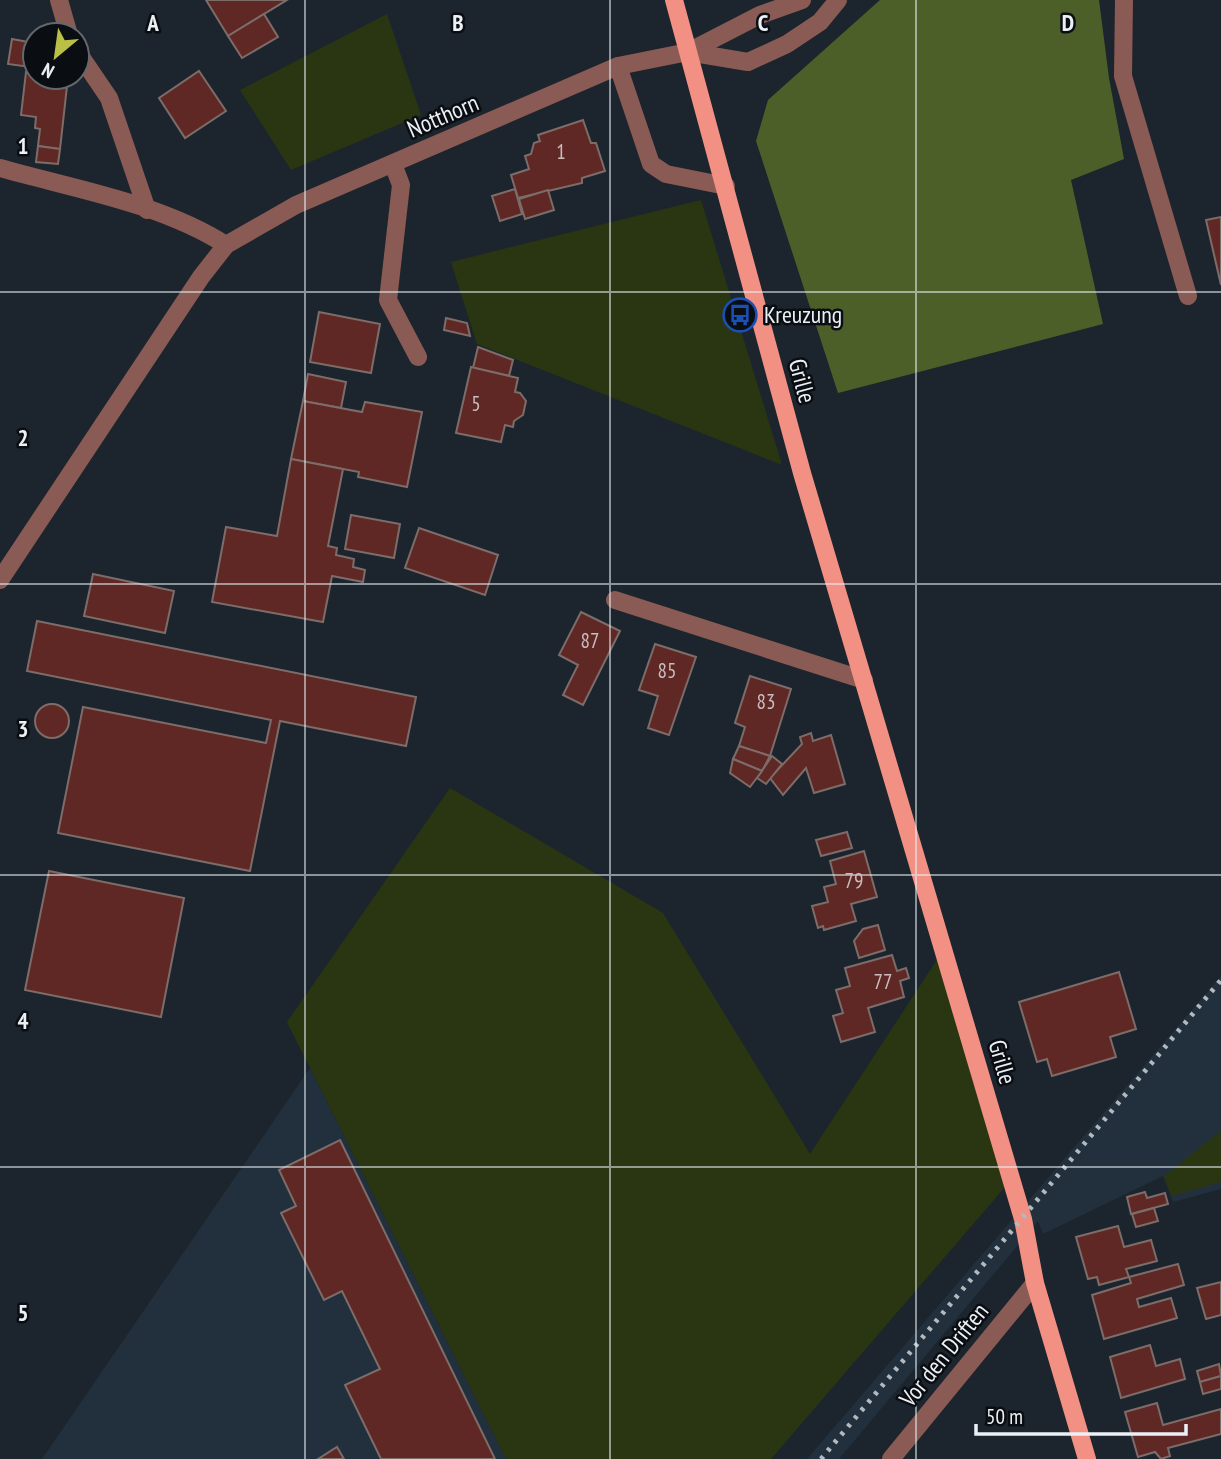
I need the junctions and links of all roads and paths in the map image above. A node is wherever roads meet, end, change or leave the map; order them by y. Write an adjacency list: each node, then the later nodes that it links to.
1 (59, 0): 6 (street)
2 (674, 0): 7 (main road, Grille)
3 (802, 0): 7 (street)
4 (838, 0): 7 (street)
5 (1124, 0): 15 (street)
6 (65, 21)
7 (688, 52): 8 (street, Notthorn); 12 (main road, Grille)
8 (618, 66): 10 (street, Notthorn); 12 (street)
9 (91, 72): 13 (street)
10 (393, 164): 14 (street, Notthorn); 16 (street)
11 (0, 168): 13 (street)
12 (726, 186): 19 (main road, Grille)
13 (147, 210): 14 (street)
14 (226, 246): 17 (street, Notthorn)
15 (1188, 296)
16 (418, 357)
17 (0, 580)
18 (615, 600): 19 (street)
19 (864, 680): 20 (main road, Grille)
20 (1035, 1283): 21 (street, Vor den Driften); 22 (main road, Grille)
21 (891, 1459)
22 (1087, 1459)

